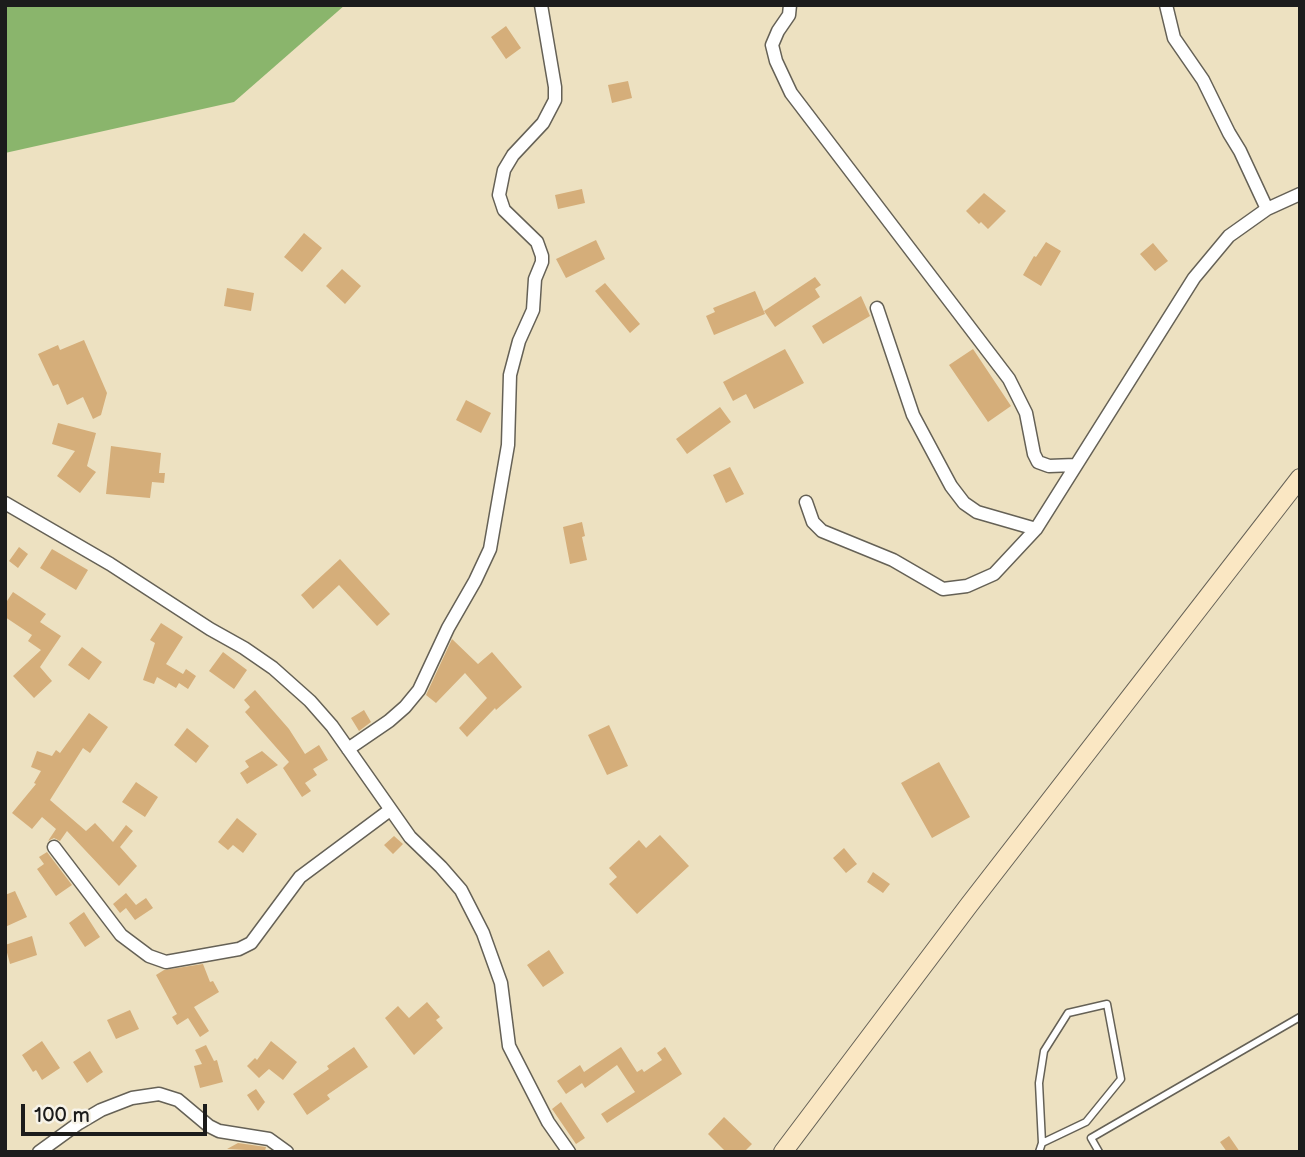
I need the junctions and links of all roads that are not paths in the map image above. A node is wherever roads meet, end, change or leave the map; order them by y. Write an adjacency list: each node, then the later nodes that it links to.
1 (541, 5): 12 (street)
2 (790, 5): 7 (street)
3 (1166, 5): 5 (street)
4 (1300, 194): 5 (street)
5 (1267, 209): 7 (street)
6 (877, 308): 11 (street)
7 (1075, 465): 11 (street)
8 (1300, 478): 20 (main road)
9 (806, 502): 11 (street)
10 (5, 503): 12 (street)
11 (1036, 529)
12 (348, 749): 13 (street)
13 (390, 810): 14 (street); 19 (street)
14 (54, 847)
15 (1300, 1017): 22 (lane)
16 (1042, 1143): 16 (lane); 21 (lane)
17 (39, 1152): 18 (street)
18 (287, 1152)
19 (569, 1152)
20 (783, 1152)
21 (1040, 1152)
22 (1099, 1152)

